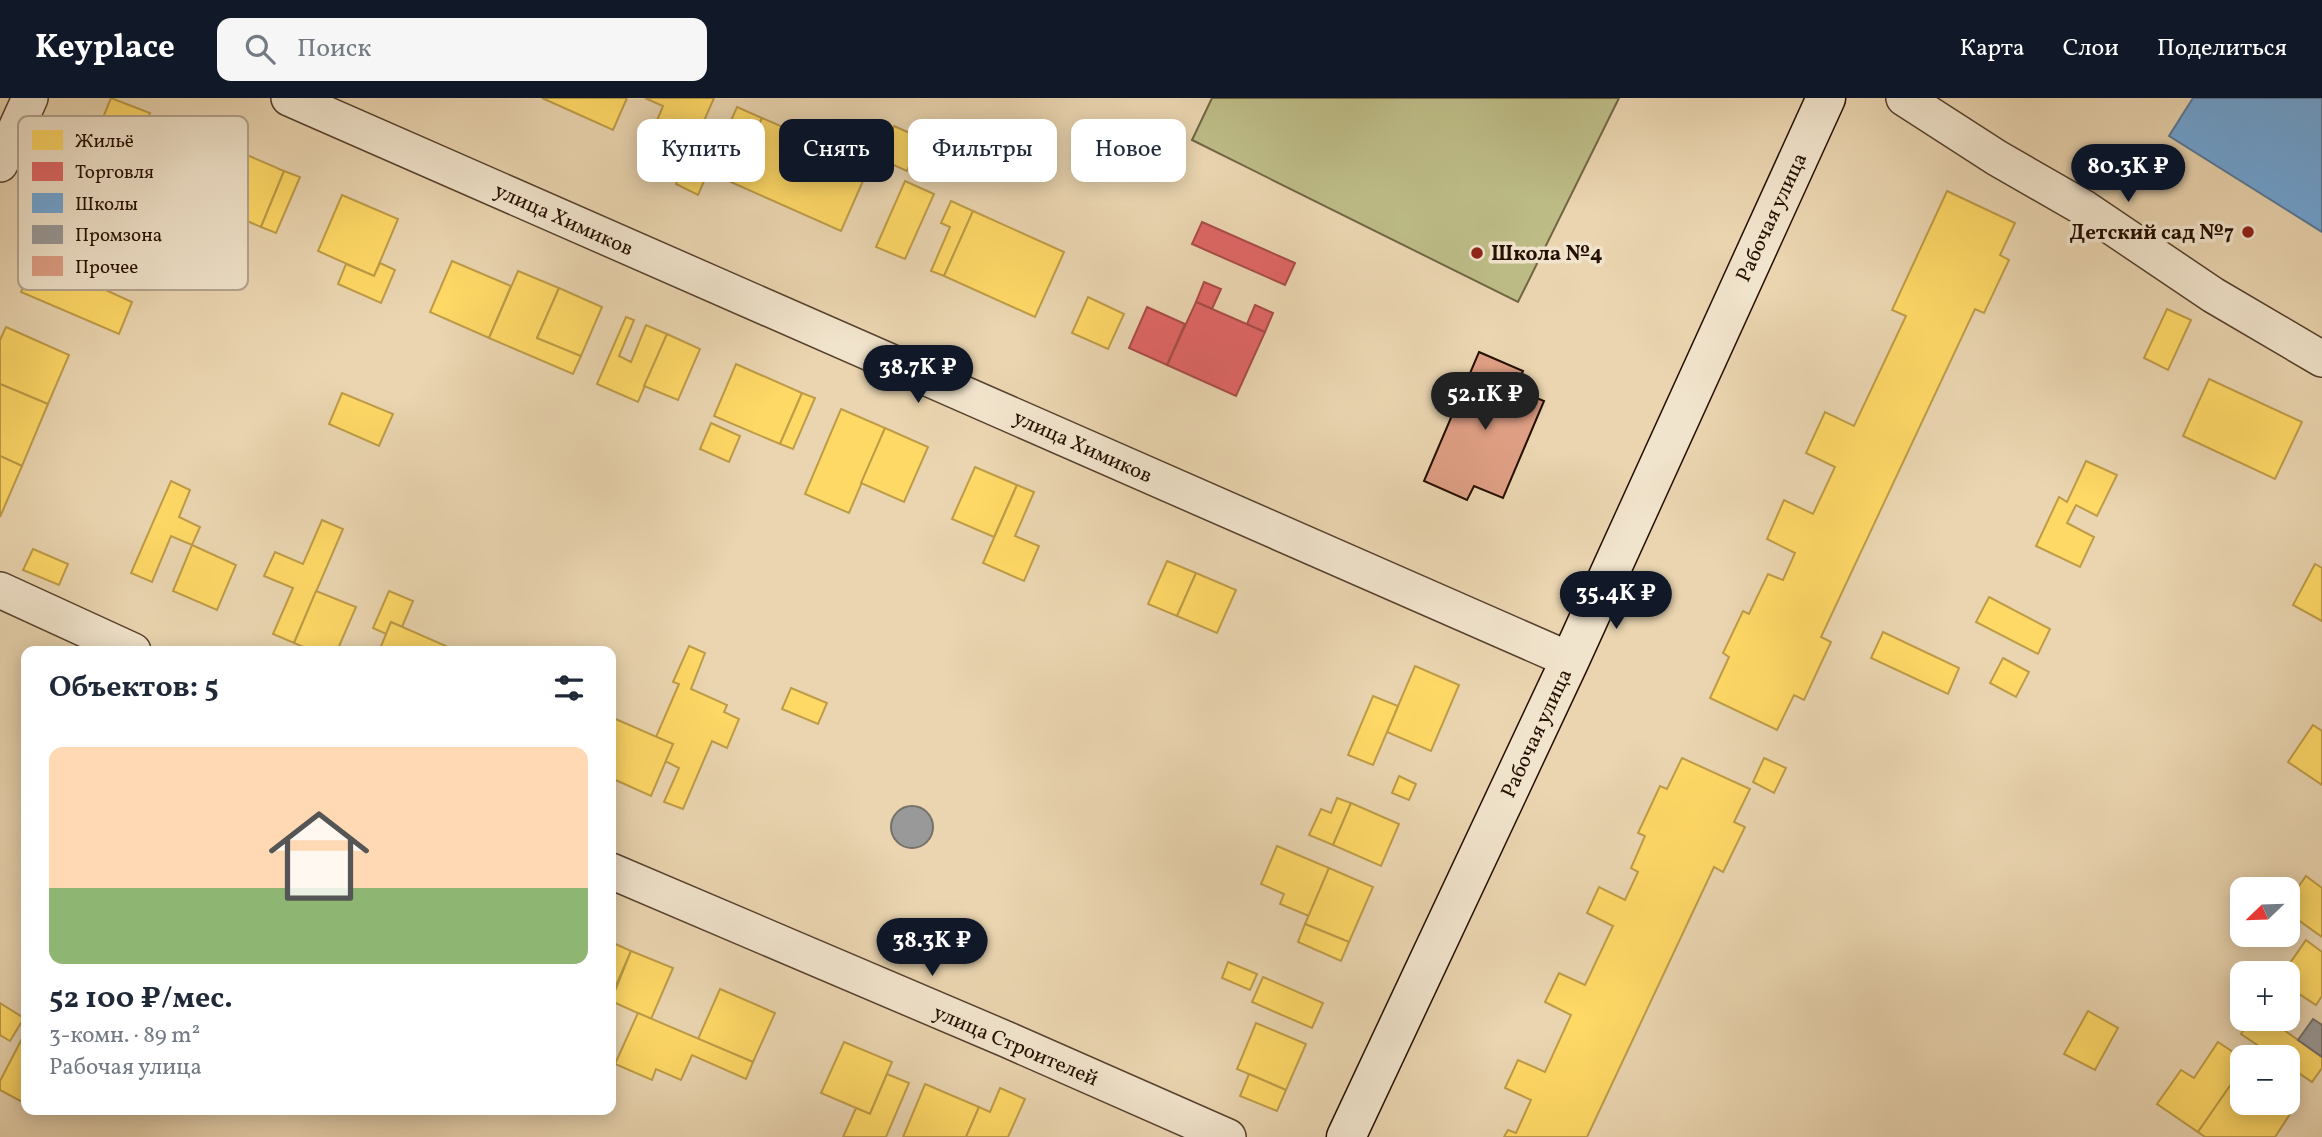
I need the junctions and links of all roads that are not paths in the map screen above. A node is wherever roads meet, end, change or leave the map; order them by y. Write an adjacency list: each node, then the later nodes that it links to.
1 (30, 98): 5 (street)
2 (289, 98): 11 (street, улица Химиков)
3 (1826, 98): 11 (main road, Рабочая улица)
4 (1904, 98): 8 (street)
5 (22, 116)
6 (18, 124): 7 (street)
7 (0, 164)
8 (2322, 359)
9 (0, 590): 10 (street)
10 (122, 646)
11 (1570, 660): 14 (main road, Рабочая улица)
12 (616, 873): 13 (street, улица Строителей)
13 (1228, 1137)
14 (1346, 1137)

